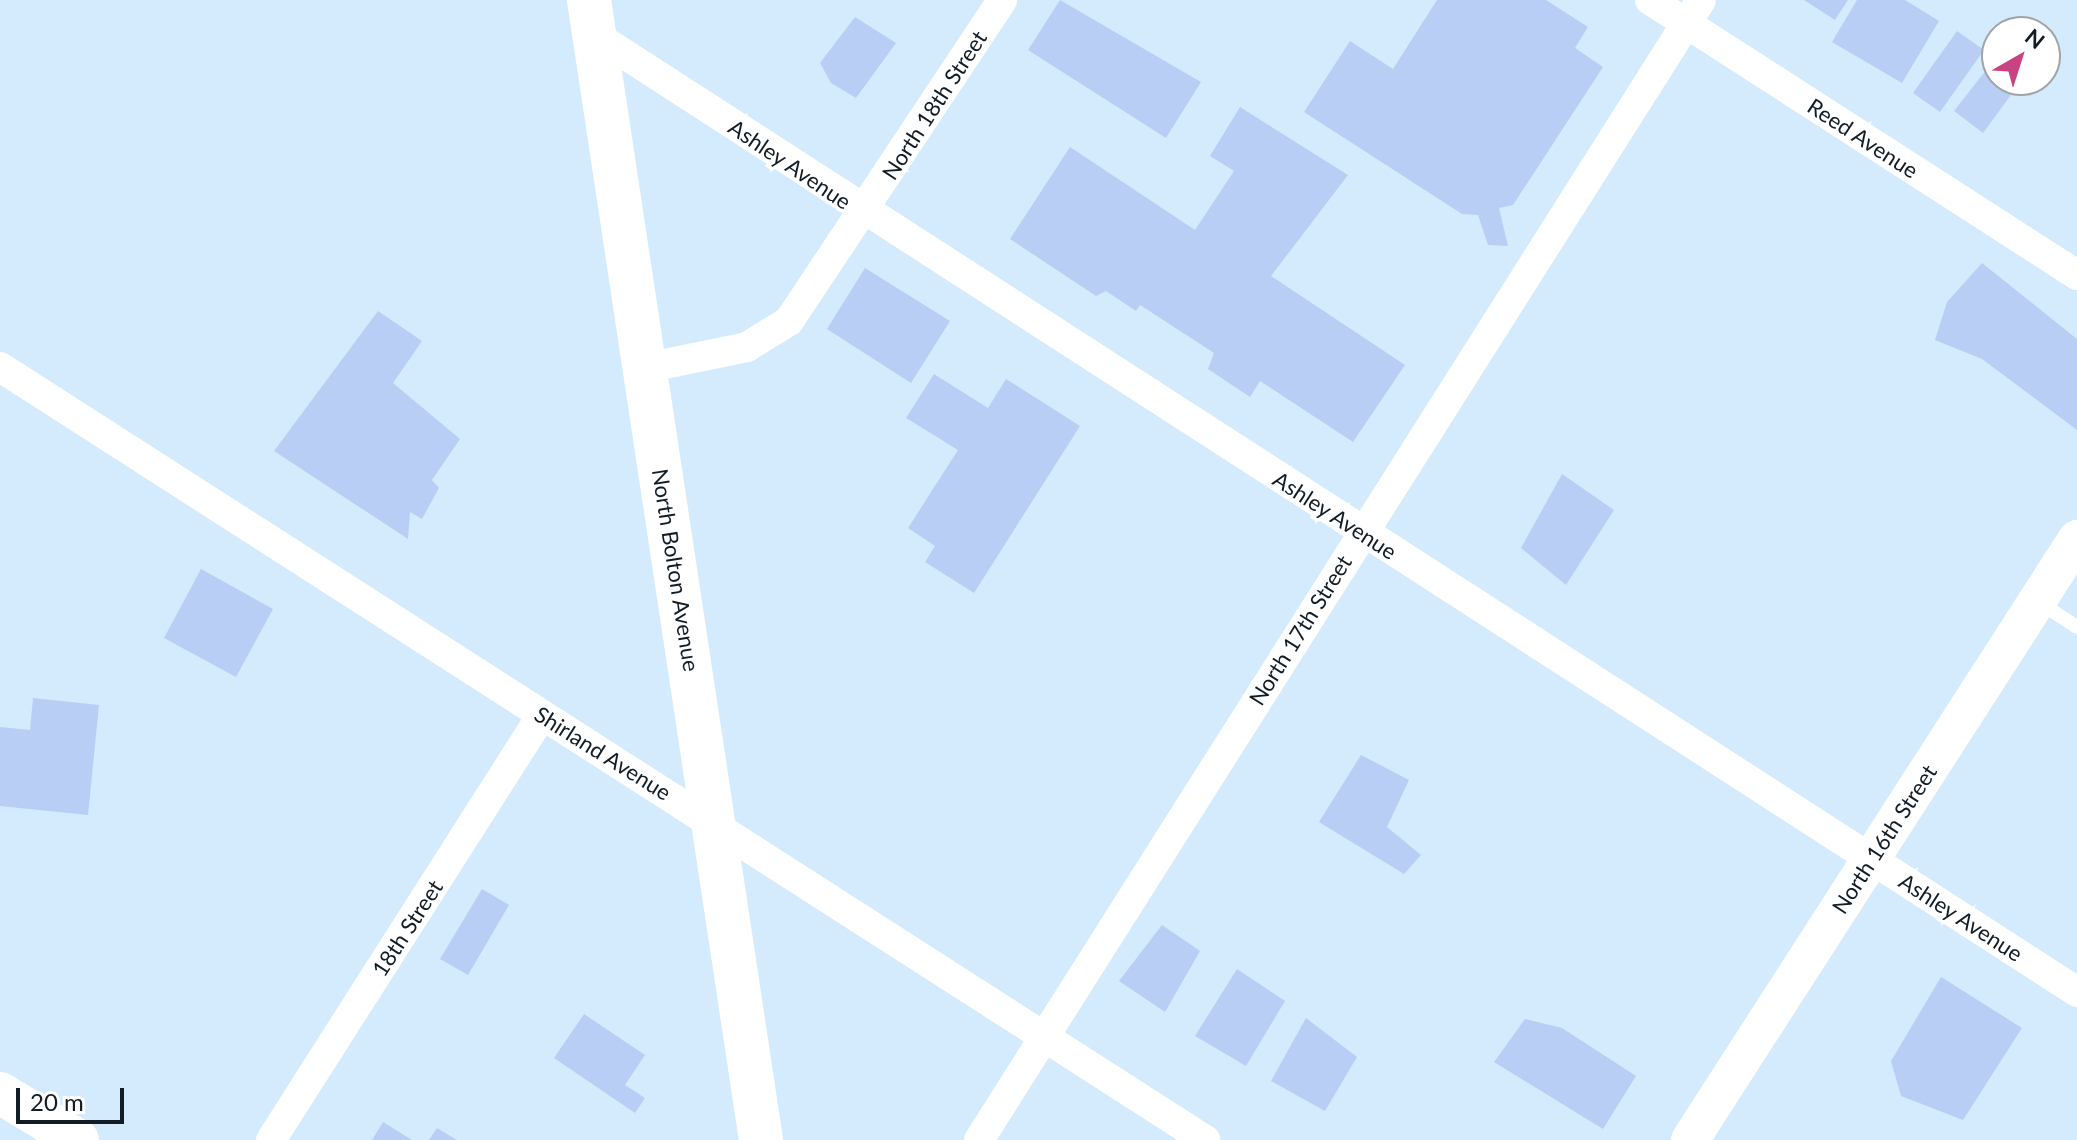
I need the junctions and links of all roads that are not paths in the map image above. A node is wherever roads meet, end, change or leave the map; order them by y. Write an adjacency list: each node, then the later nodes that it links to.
1 (1002, 0): 5 (street, North 18th Street)
2 (1650, 0): 3 (street, Reed Avenue)
3 (1693, 12): 6 (street, Reed Avenue); 9 (street, North 17th Street)
4 (592, 17): 5 (street, Ashley Avenue); 8 (main road, North Bolton Avenue)
5 (864, 213): 8 (street, North 18th Street); 9 (street, Ashley Avenue)
6 (2077, 275)
7 (0, 367): 13 (street, Shirland Avenue)
8 (645, 368): 14 (main road, North Bolton Avenue)
9 (1362, 532): 15 (street, Ashley Avenue); 17 (street, North 17th Street)
10 (2077, 539): 11 (street, North 16th Street)
11 (2037, 601): 12 (lane); 15 (street, North 16th Street)
12 (2077, 627)
13 (542, 715): 14 (street, Shirland Avenue); 20 (street, 18th Street)
14 (714, 823): 17 (street, Shirland Avenue); 21 (main road, North Bolton Avenue)
15 (1871, 859): 16 (street, Ashley Avenue); 24 (street, North 16th Street)
16 (2077, 992)
17 (1045, 1037): 22 (street, North 17th Street); 23 (street, Shirland Avenue)
18 (0, 1093): 19 (main road)
19 (78, 1140)
20 (271, 1140)
21 (761, 1140)
22 (979, 1140)
23 (1205, 1140)
24 (1690, 1140)

